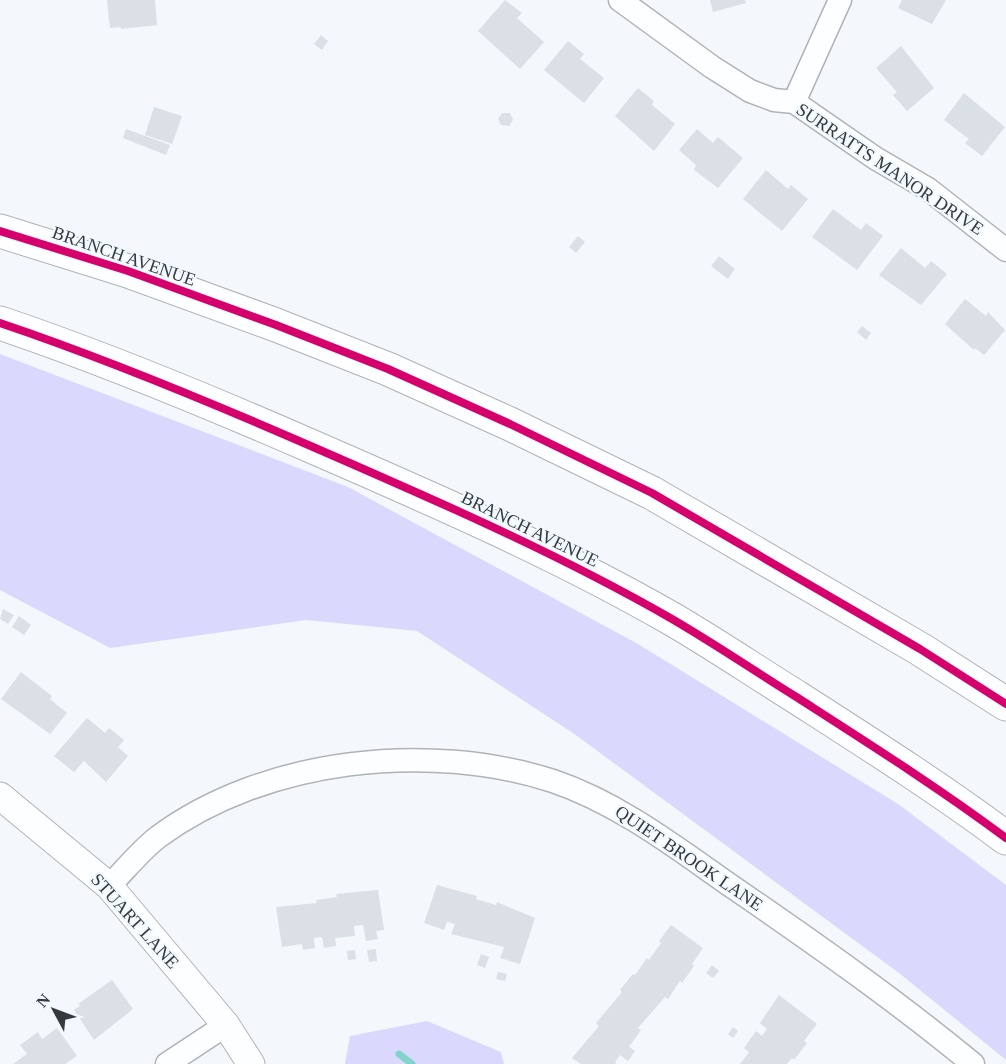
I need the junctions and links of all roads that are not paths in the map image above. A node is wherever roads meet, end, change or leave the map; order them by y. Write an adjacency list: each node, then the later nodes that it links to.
1 (620, 0): 3 (street, SURRATTS MANOR DRIVE)
2 (840, 0): 3 (street)
3 (794, 102): 5 (street, SURRATTS MANOR DRIVE)
4 (0, 231): 7 (highway, BRANCH AVENUE)
5 (1006, 250)
6 (0, 323): 9 (highway, BRANCH AVENUE)
7 (1006, 704)
8 (0, 796): 10 (street, STUART LANE)
9 (1006, 838)
10 (109, 886): 11 (street, STUART LANE); 14 (street, QUIET BROOK LANE)
11 (225, 1025): 12 (street); 13 (street, STUART LANE)
12 (167, 1064)
13 (251, 1064)
14 (974, 1064)

